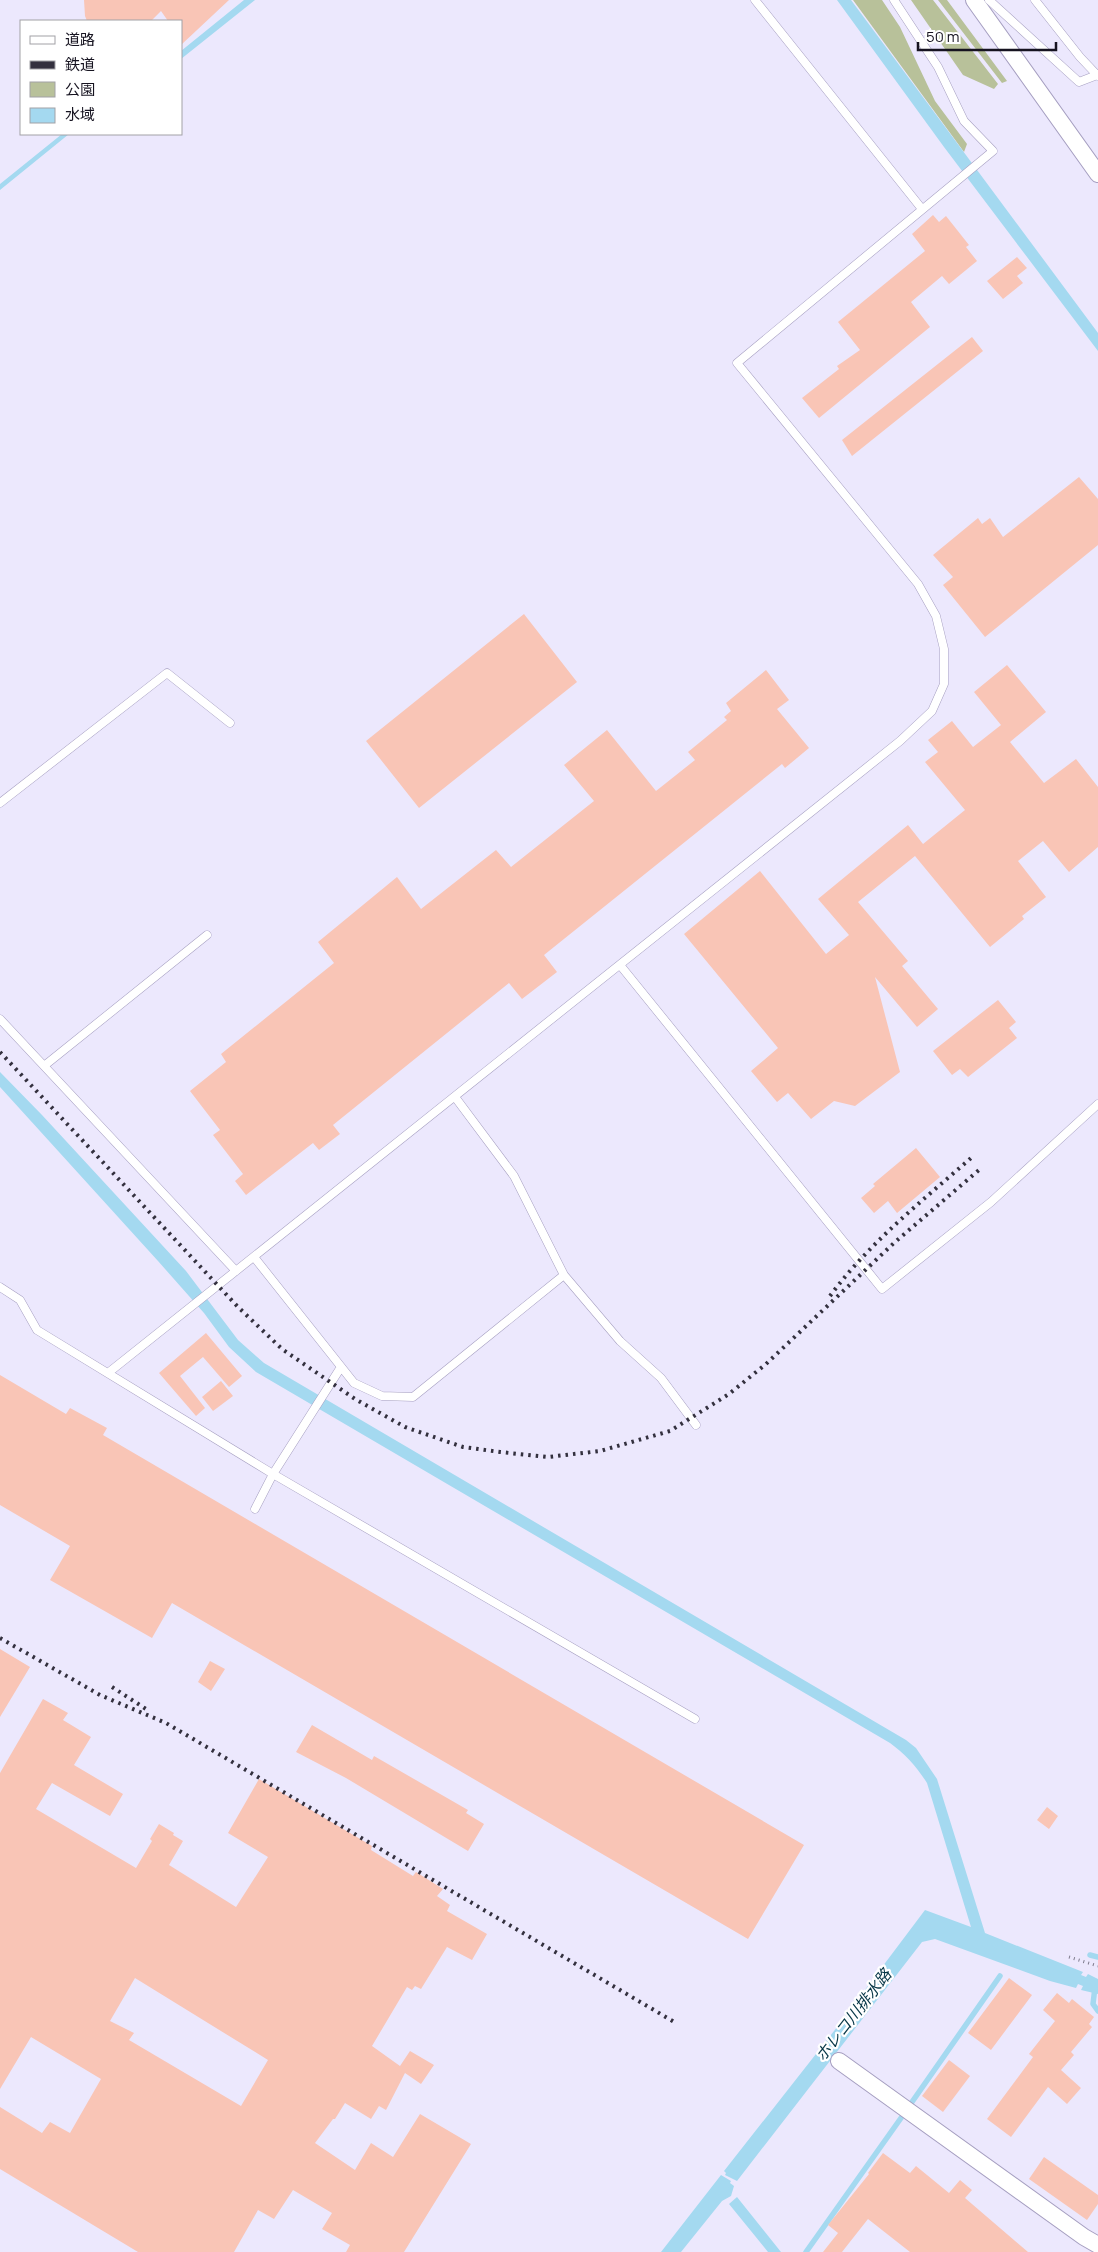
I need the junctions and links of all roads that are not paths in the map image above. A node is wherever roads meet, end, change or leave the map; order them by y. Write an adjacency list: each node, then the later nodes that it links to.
1 (755, 0): 8 (lane)
2 (894, 0): 8 (lane)
3 (974, 0): 7 (street)
4 (989, 0): 6 (lane)
5 (1035, 0): 6 (lane)
6 (1098, 76)
7 (1098, 174)
8 (922, 209): 12 (lane)
9 (230, 723): 10 (lane)
10 (0, 803)
11 (207, 935): 14 (lane)
12 (620, 965): 15 (lane); 16 (lane)
13 (0, 1019): 14 (lane)
14 (44, 1066): 18 (lane)
15 (455, 1096): 17 (lane); 19 (lane)
16 (1098, 1104)
17 (254, 1257): 18 (lane); 21 (lane)
18 (236, 1271): 22 (lane)
19 (564, 1275): 21 (lane); 23 (lane)
20 (0, 1287): 22 (lane)
21 (341, 1366): 24 (lane)
22 (108, 1373): 24 (lane)
23 (696, 1425)
24 (273, 1474): 25 (lane); 26 (lane)
25 (255, 1509)
26 (695, 1719)
27 (839, 2061): 28 (street)
28 (1098, 2245)

